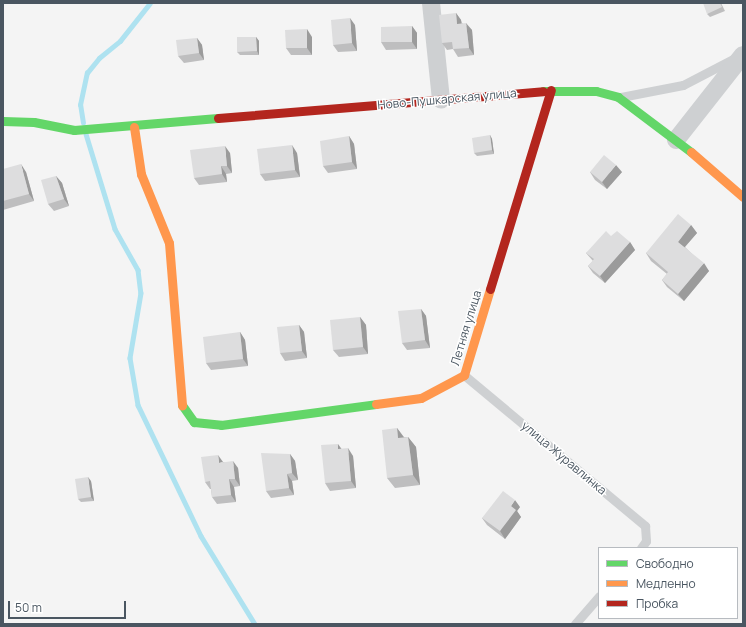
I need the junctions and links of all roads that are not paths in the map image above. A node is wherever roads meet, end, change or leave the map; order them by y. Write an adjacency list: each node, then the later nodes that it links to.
1 (431, 3): 5 (street)
2 (743, 55): 4 (lane); 8 (street)
3 (551, 90): 4 (street, Ново-Пушкарская улица); 5 (street, Ново-Пушкарская улица); 10 (street, Летняя улица)
4 (618, 97): 8 (street, Ново-Пушкарская улица)
5 (441, 99): 7 (street, Ново-Пушкарская улица)
6 (3, 121): 7 (street, Ново-Пушкарская улица)
7 (134, 127): 10 (street, Летняя улица)
8 (676, 140): 9 (street, Ново-Пушкарская улица)
9 (743, 197)
10 (464, 375): 11 (lane, улица Журавлинка)
11 (642, 547)
12 (598, 597): 13 (lane)
13 (575, 624)

